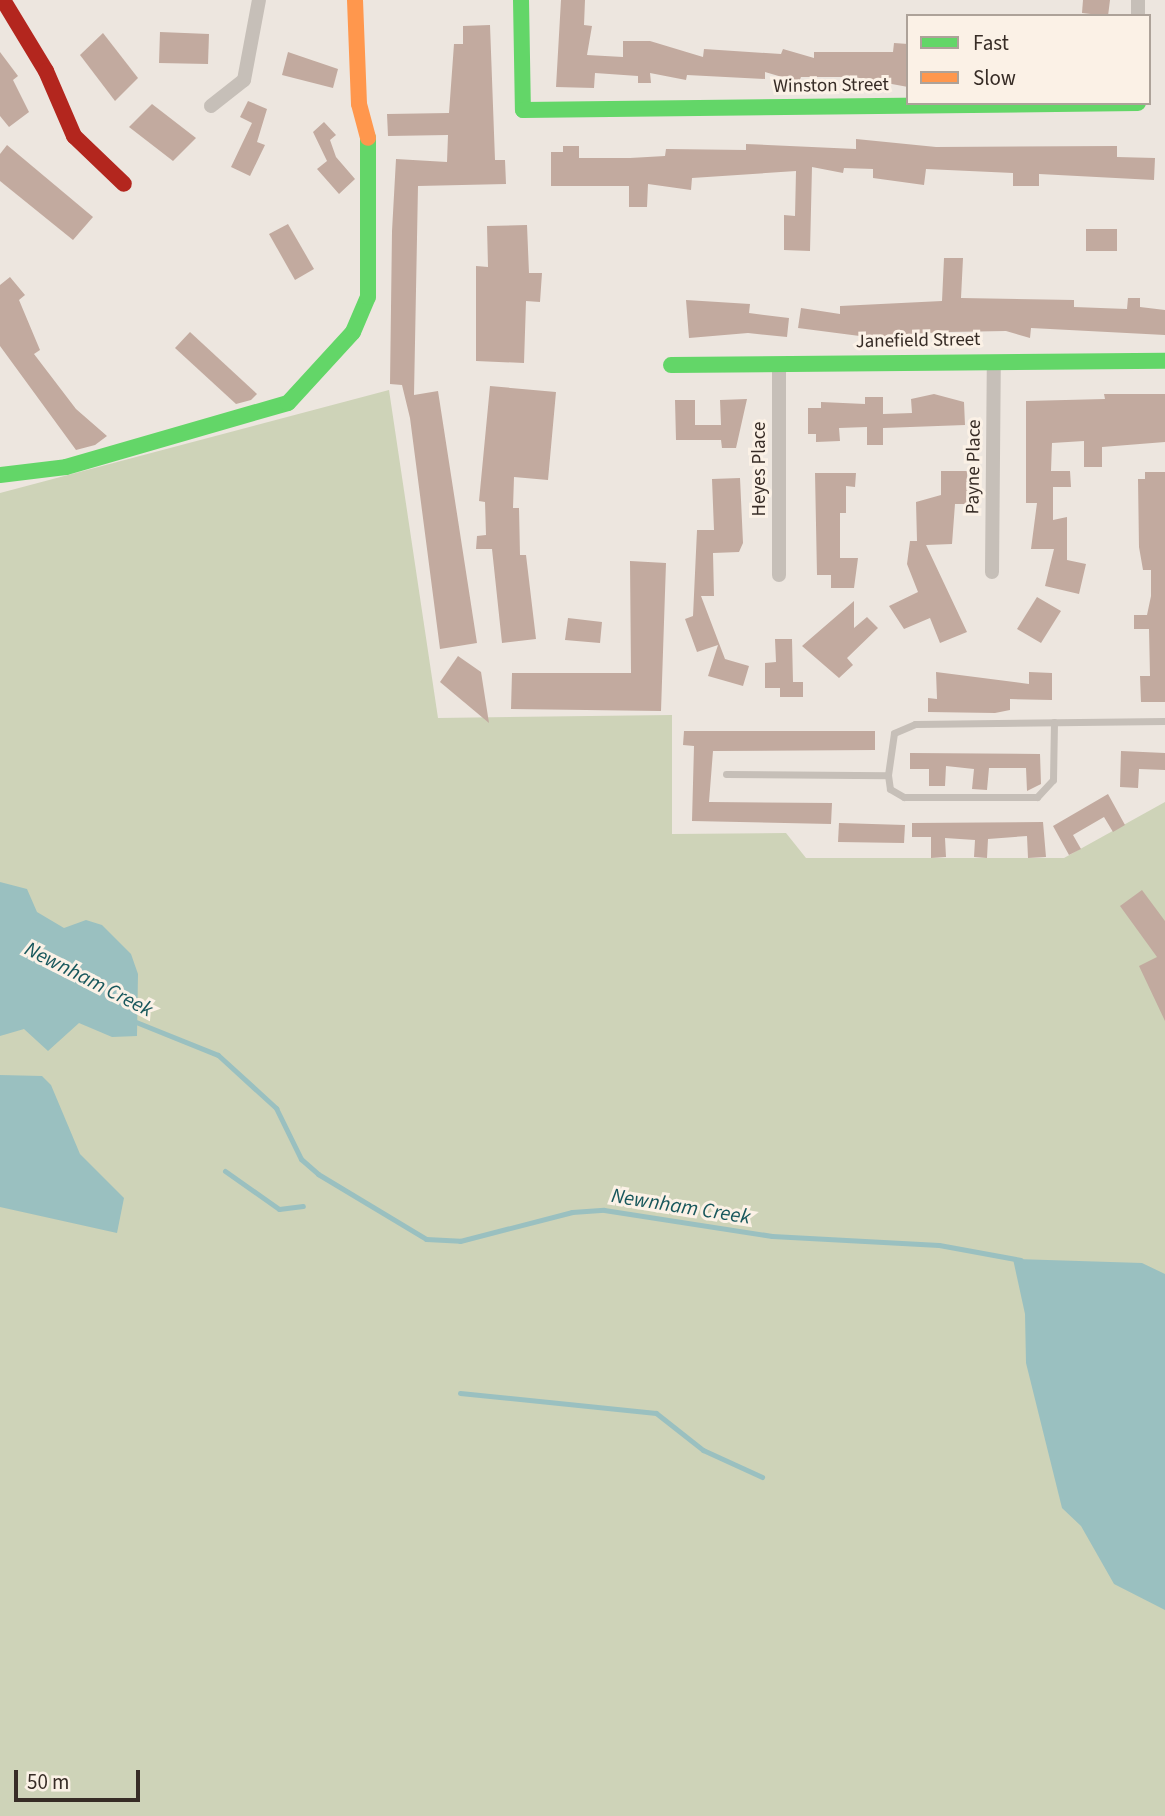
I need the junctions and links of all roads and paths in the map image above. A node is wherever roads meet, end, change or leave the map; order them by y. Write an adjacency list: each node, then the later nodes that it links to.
1 (4, 0): 7 (street)
2 (258, 0): 6 (street)
3 (355, 0): 12 (street)
4 (521, 0): 5 (street, Winston Street)
5 (962, 105)
6 (211, 106)
7 (124, 184)
8 (1165, 361): 9 (street, Janefield Street)
9 (994, 362): 10 (street, Janefield Street); 13 (street, Payne Place)
10 (779, 364): 11 (street, Janefield Street); 14 (street, Heyes Place)
11 (671, 365)
12 (0, 475)
13 (992, 572)
14 (779, 575)
15 (1165, 720): 16 (lane)
16 (1054, 722): 18 (lane); 18 (lane)
17 (726, 774): 18 (lane)
18 (888, 775)

